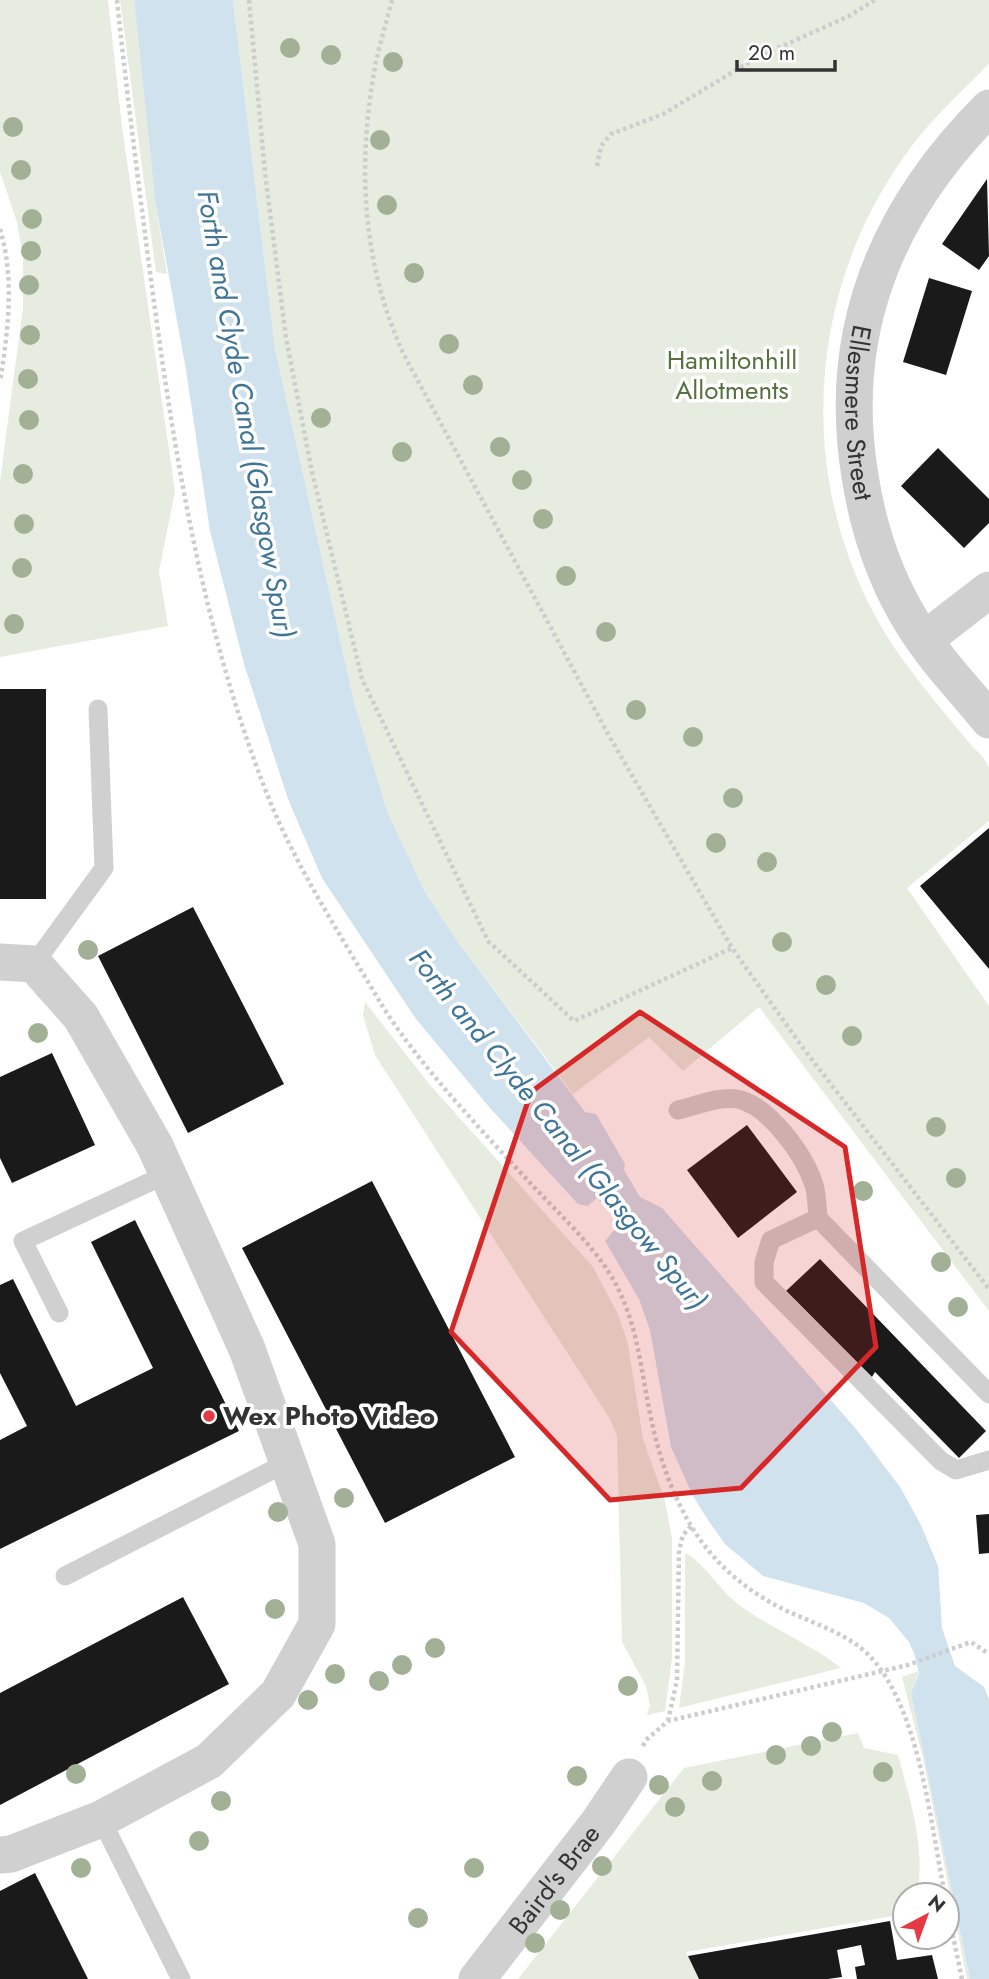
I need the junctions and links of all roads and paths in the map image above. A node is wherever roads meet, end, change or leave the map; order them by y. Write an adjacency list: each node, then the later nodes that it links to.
1 (117, 0): 23 (path)
2 (249, 0): 13 (path)
3 (392, 0): 13 (path)
4 (875, 0): 6 (path)
5 (989, 107): 10 (street, Ellesmere Street)
6 (597, 166)
7 (0, 229): 8 (path)
8 (0, 382)
9 (989, 590): 10 (street)
10 (924, 640): 12 (street, Ellesmere Street)
11 (98, 709): 14 (lane)
12 (989, 720)
13 (732, 948): 18 (path)
14 (17, 963): 16 (street)
15 (678, 1110): 17 (lane)
16 (167, 1174): 19 (lane); 22 (street)
17 (818, 1217): 20 (lane); 21 (lane)
18 (989, 1289)
19 (60, 1313)
20 (989, 1394)
21 (989, 1460)
22 (290, 1461): 24 (lane); 29 (street)
23 (691, 1525): 26 (path); 27 (path)
24 (65, 1576)
25 (989, 1654): 26 (path)
26 (883, 1672): 27 (path); 31 (path)
27 (668, 1721): 28 (path)
28 (629, 1777): 34 (street, Baird's Brae)
29 (102, 1819): 30 (street); 33 (lane)
30 (0, 1855)
31 (942, 1881)
32 (956, 1951): 35 (path)
33 (181, 1979)
34 (477, 1979)
35 (962, 1979)

